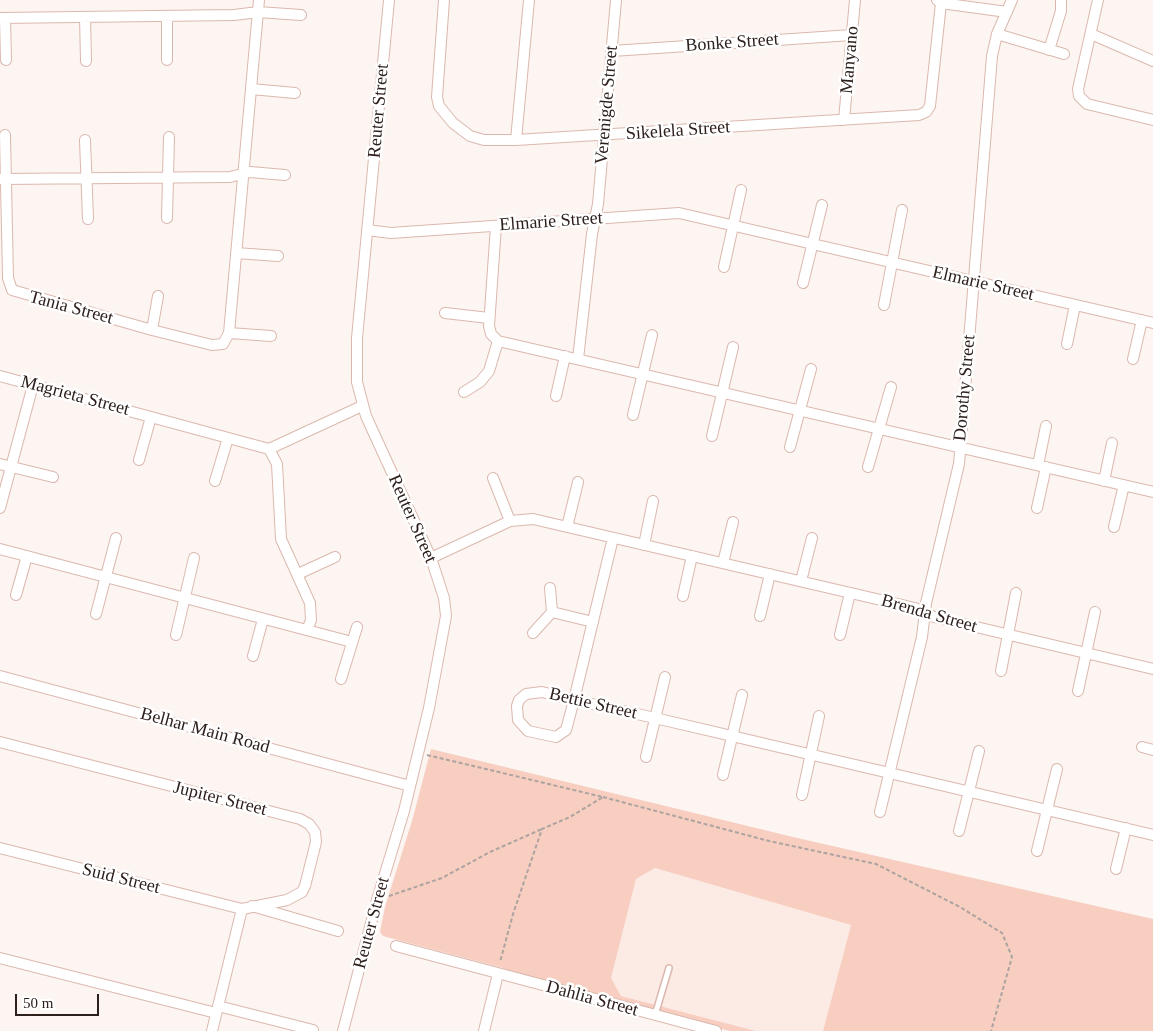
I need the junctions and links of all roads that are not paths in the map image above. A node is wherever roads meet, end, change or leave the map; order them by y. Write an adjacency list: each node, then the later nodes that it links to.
1 (259, 0): 11 (street)
2 (389, 0): 49 (street, Reuter Street)
3 (444, 0): 35 (street, Sikelela Street)
4 (529, 0): 35 (street)
5 (616, 0): 21 (street, Verenigde Street)
6 (855, 0): 19 (street, Manyano)
7 (1012, 0): 12 (street, Dorothy Street)
8 (1060, 0): 20 (street)
9 (1098, 0): 18 (street)
10 (939, 2): 12 (street, Sikelela Street); 29 (street, Sikelela Street)
11 (258, 12): 13 (street); 14 (street); 27 (street)
12 (1007, 12): 17 (street, Dorothy Street)
13 (300, 15)
14 (167, 16): 15 (street); 24 (street)
15 (85, 17): 16 (street); 25 (street)
16 (2, 18): 23 (street)
17 (997, 34): 20 (street); 55 (street, Dorothy Street)
18 (1091, 34): 26 (street); 30 (street)
19 (852, 35): 21 (street, Bonke Street); 29 (street, Manyano)
20 (1049, 50): 22 (street)
21 (612, 51): 32 (street, Verenigde Street)
22 (1064, 54)
23 (6, 60)
24 (167, 60)
25 (86, 61)
26 (1153, 61)
27 (251, 89): 28 (street); 36 (street)
28 (295, 93)
29 (844, 120): 32 (street, Sikelela Street)
30 (1153, 120)
31 (5, 135): 40 (street)
32 (603, 136): 35 (street, Sikelela Street); 46 (street, Verenigde Street)
33 (169, 137): 39 (street)
34 (85, 140): 38 (street)
35 (516, 140)
36 (243, 174): 37 (street); 39 (street); 51 (street)
37 (285, 176)
38 (87, 178): 39 (street); 40 (street); 45 (street)
39 (168, 178): 44 (street)
40 (3, 179): 64 (street, Tania Street)
41 (741, 190): 48 (street)
42 (822, 205): 50 (street)
43 (902, 210): 53 (street)
44 (167, 218)
45 (88, 219)
46 (595, 219): 47 (street, Elmarie Street); 48 (street, Elmarie Street); 72 (street, Verenigde Street)
47 (496, 226): 49 (street, Elmarie Street); 61 (street)
48 (734, 226): 50 (street, Elmarie Street); 54 (street)
49 (367, 230): 82 (street, Reuter Street)
50 (813, 244): 53 (street, Elmarie Street); 56 (street)
51 (236, 252): 52 (street); 65 (street)
52 (278, 256)
53 (892, 262): 55 (street, Elmarie Street); 58 (street)
54 (724, 267)
55 (974, 282): 59 (street, Elmarie Street); 91 (street, Dorothy Street)
56 (803, 283)
57 (158, 296): 64 (street)
58 (884, 305)
59 (1075, 305): 62 (street, Elmarie Street); 69 (street)
60 (445, 313): 61 (street)
61 (489, 318): 68 (street)
62 (1142, 320): 63 (street, Elmarie Street); 73 (street)
63 (1153, 323)
64 (152, 330): 65 (street, Tania Street)
65 (229, 333): 67 (street)
66 (652, 335): 75 (street)
67 (271, 336)
68 (498, 340): 71 (street); 79 (street)
69 (1067, 344)
70 (733, 347): 80 (street)
71 (564, 356): 72 (street); 81 (street)
72 (578, 359): 75 (street)
73 (1133, 360)
74 (811, 369): 83 (street)
75 (643, 374): 80 (street); 84 (street)
76 (0, 376): 77 (street, Magrieta Street)
77 (33, 385): 85 (street, Magrieta Street); 96 (street)
78 (891, 387): 87 (street)
79 (464, 392)
80 (722, 392): 83 (street); 88 (street)
81 (556, 396)
82 (362, 406): 93 (street); 122 (street, Reuter Street)
83 (800, 409): 87 (street); 92 (street)
84 (633, 415)
85 (151, 417): 89 (street, Magrieta Street); 94 (street, Magrieta Street)
86 (1046, 426): 97 (street)
87 (879, 428): 91 (street); 98 (street)
88 (712, 436)
89 (228, 438): 93 (street, Magrieta Street); 102 (street)
90 (1112, 443): 101 (street)
91 (961, 446): 97 (street); 136 (street, Dorothy Street)
92 (790, 448)
93 (269, 449): 124 (street)
94 (139, 460)
95 (0, 464): 96 (street)
96 (11, 466): 99 (street); 107 (street)
97 (1042, 466): 101 (street); 108 (street)
98 (868, 467)
99 (53, 477)
100 (493, 478): 109 (street)
101 (1104, 480): 104 (street)
102 (215, 481)
103 (578, 482): 111 (street)
104 (1124, 485): 105 (street); 112 (street)
105 (1153, 492)
106 (653, 501): 116 (street)
107 (0, 508)
108 (1036, 508)
109 (510, 521): 111 (street, Brenda Street); 122 (street, Brenda Street)
110 (733, 522): 123 (street)
111 (567, 527): 114 (street, Brenda Street)
112 (1114, 527)
113 (116, 538): 126 (street)
114 (613, 538): 116 (street, Brenda Street); 140 (street)
115 (812, 538): 127 (street)
116 (644, 545): 119 (street, Brenda Street)
117 (0, 549): 118 (street)
118 (27, 556): 126 (street); 130 (street)
119 (692, 556): 123 (street, Brenda Street); 132 (street)
120 (194, 558): 133 (street)
121 (335, 558): 124 (street)
122 (431, 558): 170 (street, Reuter Street)
123 (723, 563): 125 (street, Brenda Street)
124 (298, 574): 142 (street)
125 (770, 574): 127 (street, Brenda Street); 138 (street)
126 (106, 577): 133 (street); 137 (street)
127 (801, 581): 129 (street, Brenda Street)
128 (550, 588): 134 (street)
129 (850, 593): 136 (street, Brenda Street); 144 (street)
130 (16, 594)
131 (1016, 594): 145 (street)
132 (683, 596)
133 (184, 598): 139 (street); 146 (street)
134 (552, 612): 140 (street); 143 (street)
135 (1095, 612): 148 (street)
136 (926, 613): 145 (street, Brenda Street); 168 (street, Dorothy Street)
137 (96, 614)
138 (760, 616)
139 (263, 618): 142 (street); 149 (street)
140 (593, 622): 157 (street)
141 (357, 627): 147 (street)
142 (307, 630): 147 (street)
143 (533, 632)
144 (840, 635)
145 (1008, 635): 148 (street, Brenda Street); 151 (street)
146 (176, 636)
147 (352, 642): 154 (street)
148 (1086, 653): 150 (street, Brenda Street); 155 (street)
149 (253, 656)
150 (1153, 669)
151 (1001, 671)
152 (0, 676): 170 (street, Belhar Main Road)
153 (665, 677): 159 (street, Bettie Street)
154 (340, 679)
155 (1078, 691)
156 (742, 696): 160 (street)
157 (574, 700): 157 (street, Bettie Street); 159 (street, Bettie Street)
158 (819, 716): 165 (street)
159 (655, 718): 160 (street, Bettie Street); 166 (street, Bettie Street)
160 (732, 736): 165 (street, Bettie Street); 169 (street)
161 (0, 742): 181 (street, Jupiter Street)
162 (1142, 747): 163 (street)
163 (1153, 750)
164 (979, 751): 171 (street)
165 (811, 755): 168 (street, Bettie Street); 172 (street)
166 (646, 756)
167 (1057, 769): 173 (street)
168 (889, 773): 171 (street, Bettie Street); 174 (street)
169 (723, 775)
170 (410, 786): 191 (street, Reuter Street)
171 (969, 792): 173 (street, Bettie Street); 176 (street)
172 (802, 795)
173 (1047, 810): 175 (street, Bettie Street); 179 (street)
174 (880, 812)
175 (1126, 828): 177 (street, Bettie Street); 180 (street)
176 (959, 831)
177 (1153, 835)
178 (0, 848): 181 (street, Suid Street)
179 (1037, 851)
180 (1116, 869)
181 (246, 907): 182 (street, Suid Street); 187 (street)
182 (338, 931)
183 (396, 946): 186 (street, Dahlia Street)
184 (0, 958): 187 (street)
185 (669, 968): 188 (lane)
186 (498, 974): 188 (street, Dahlia Street); 192 (street)
187 (217, 1009): 189 (street); 190 (street)
188 (655, 1015): 193 (street, Dahlia Street)
189 (313, 1030)
190 (212, 1031)
191 (343, 1031)
192 (484, 1031)
193 (716, 1031)

